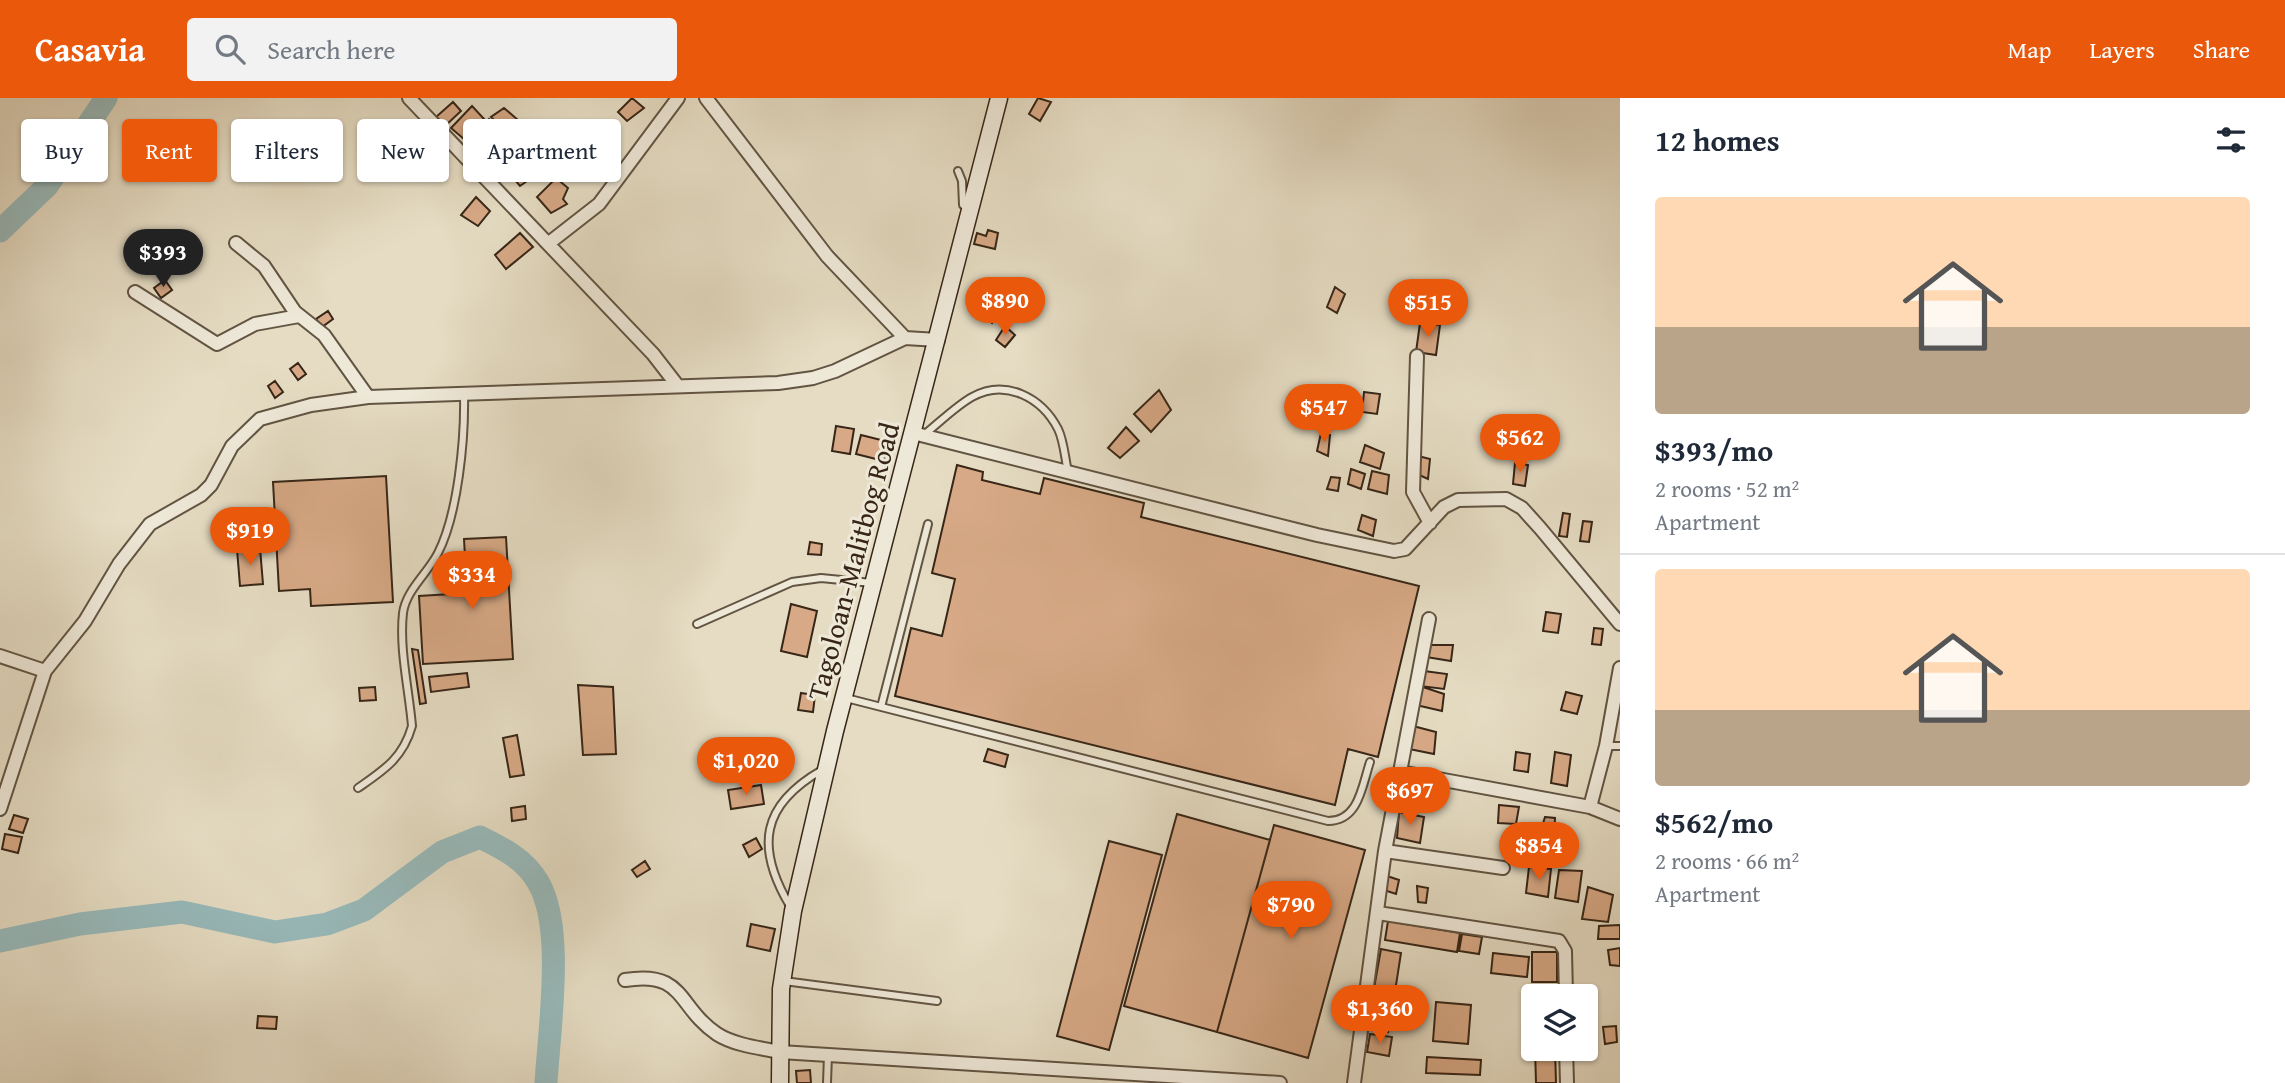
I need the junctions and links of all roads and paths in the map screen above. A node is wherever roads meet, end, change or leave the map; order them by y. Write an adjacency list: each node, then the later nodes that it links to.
1 (409, 98): 8 (street)
2 (678, 98): 8 (street)
3 (706, 98): 11 (street)
4 (999, 98): 6 (main road, Tagoloan-Malitbog Road)
5 (958, 171): 6 (lane)
6 (969, 208): 12 (main road, Tagoloan-Malitbog Road)
7 (236, 243): 10 (street)
8 (549, 243): 14 (street)
9 (135, 292): 10 (street)
10 (299, 316): 16 (street)
11 (905, 338): 12 (street); 14 (street)
12 (938, 340): 17 (main road, Tagoloan-Malitbog Road)
13 (1417, 356): 19 (street)
14 (677, 385): 15 (street)
15 (464, 395): 16 (street); 35 (lane)
16 (368, 397): 27 (street)
17 (919, 434): 18 (street); 18 (lane); 21 (main road, Tagoloan-Malitbog Road)
18 (1068, 472): 19 (street)
19 (1430, 523): 24 (street)
20 (928, 524): 29 (lane)
21 (874, 583): 23 (lane); 28 (main road, Tagoloan-Malitbog Road)
22 (1429, 619): 34 (street)
23 (697, 624)
24 (1620, 624)
25 (0, 656): 27 (street)
26 (1620, 668): 30 (street)
27 (45, 671): 37 (street)
28 (844, 698): 29 (lane); 33 (main road, Tagoloan-Malitbog Road)
29 (881, 707): 32 (lane)
30 (1606, 746): 31 (lane); 36 (street)
31 (1620, 746)
32 (1370, 762)
33 (827, 767): 41 (main road, Tagoloan-Malitbog Road); 41 (lane)
34 (1400, 772): 36 (street); 39 (street)
35 (358, 788)
36 (1590, 807): 38 (street)
37 (0, 809)
38 (1620, 819)
39 (1385, 851): 40 (street); 42 (street)
40 (1503, 868)
41 (793, 911): 44 (main road, Tagoloan-Malitbog Road)
42 (1378, 913): 45 (street); 55 (street)
43 (625, 980): 47 (street)
44 (783, 980): 46 (lane); 47 (main road, Tagoloan-Malitbog Road)
45 (1566, 984)
46 (937, 1000)
47 (780, 1052): 48 (street); 51 (main road, Tagoloan-Malitbog Road)
48 (828, 1055): 50 (street); 52 (lane)
49 (1566, 1061): 56 (street)
50 (1054, 1069): 53 (street); 54 (street)
51 (779, 1083)
52 (827, 1083)
53 (1055, 1083)
54 (1279, 1083)
55 (1354, 1083)
56 (1567, 1083)

